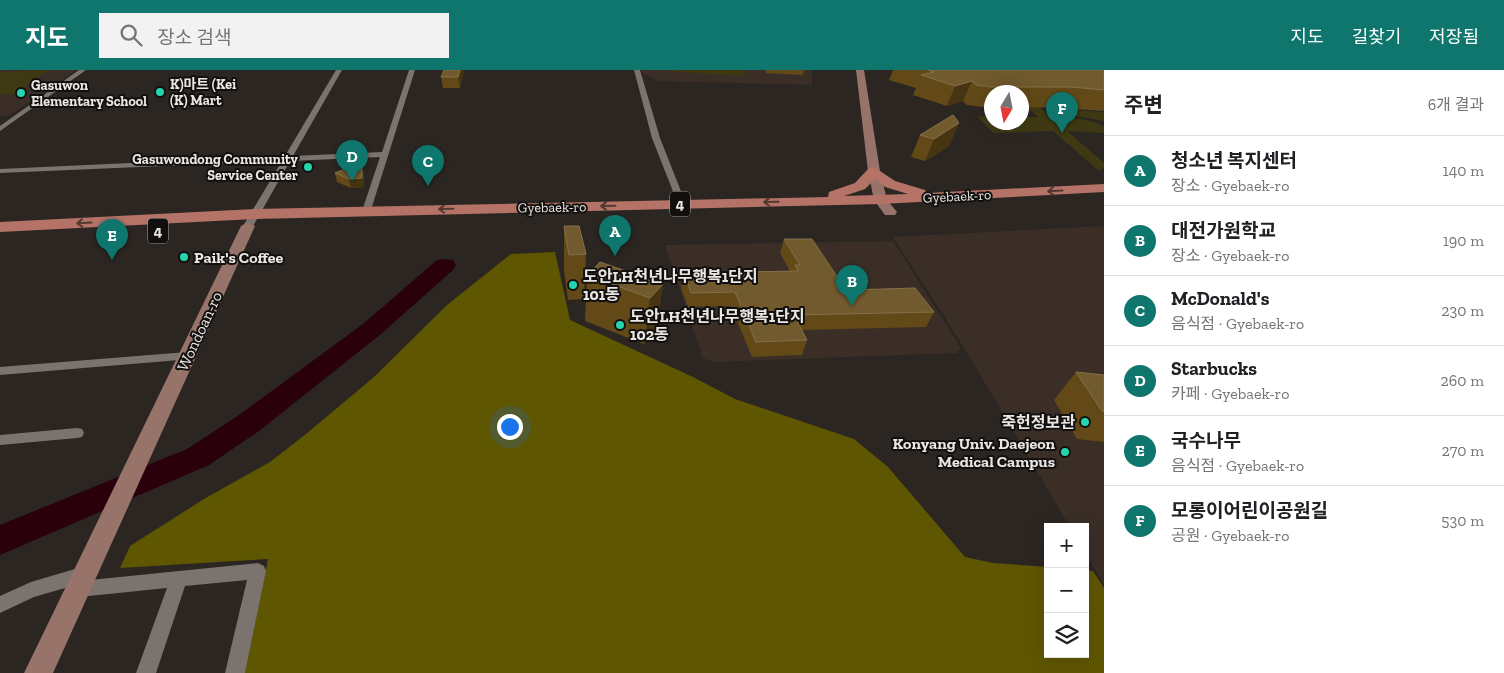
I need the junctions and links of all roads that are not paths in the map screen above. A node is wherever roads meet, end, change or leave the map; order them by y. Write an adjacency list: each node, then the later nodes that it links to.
1 (83, 70): 6 (street)
2 (339, 70): 10 (street)
3 (412, 70): 9 (street)
4 (637, 70): 17 (street)
5 (860, 70): 12 (main road)
6 (18, 116): 7 (street); 8 (street)
7 (0, 117)
8 (0, 129)
9 (385, 154): 10 (street); 19 (street)
10 (290, 157): 11 (street); 20 (street)
11 (0, 171)
12 (874, 171): 14 (main road); 15 (main road); 18 (main road)
13 (1104, 188): 14 (main road, Gyebaek-ro / 4, one-way to 14)
14 (935, 197): 18 (main road, Gyebaek-ro / 4)
15 (805, 201): 17 (main road, Gyebaek-ro / 4, one-way to 17); 18 (main road, Gyebaek-ro / 4)
16 (1104, 201): 18 (main road, Gyebaek-ro / 4)
17 (682, 204): 19 (main road, Gyebaek-ro / 4, one-way to 19)
18 (886, 206): 20 (main road, Gyebaek-ro / 4)
19 (367, 211): 20 (main road, Gyebaek-ro / 4)
20 (252, 220): 21 (main road, Gyebaek-ro / 4, one-way to 21); 22 (main road, Gyebaek-ro / 4); 23 (main road, Wondoan-ro)
21 (0, 227)
22 (0, 239)
23 (187, 356): 24 (street); 28 (main road, Wondoan-ro)
24 (0, 371)
25 (77, 433): 26 (street)
26 (0, 440)
27 (179, 578): 28 (street); 31 (street); 32 (street)
28 (82, 581): 29 (street); 30 (street)
29 (0, 605)
30 (38, 673)
31 (146, 673)
32 (234, 673)

